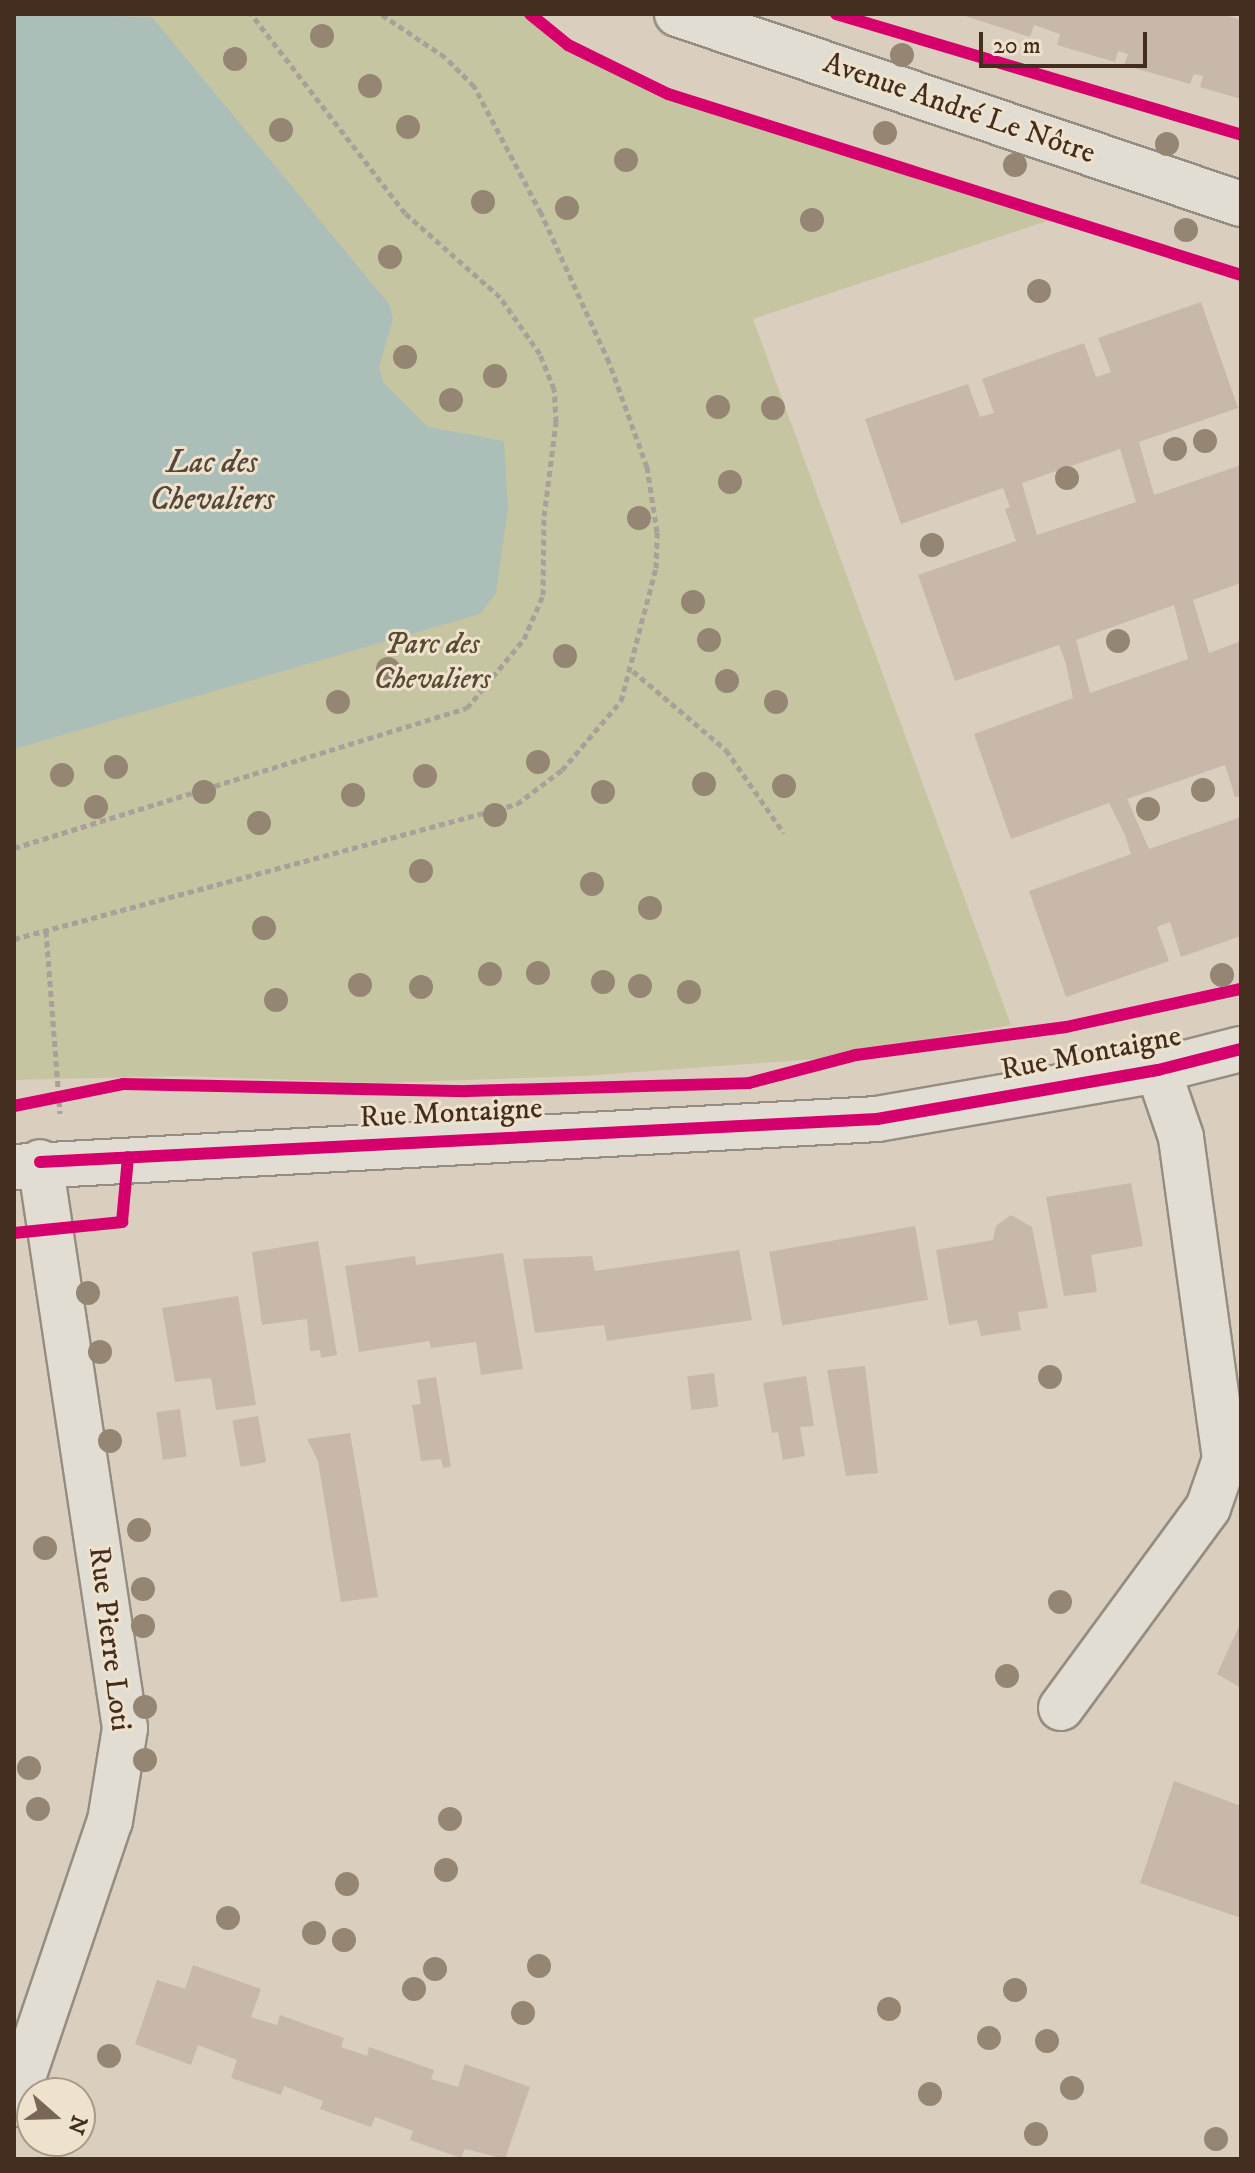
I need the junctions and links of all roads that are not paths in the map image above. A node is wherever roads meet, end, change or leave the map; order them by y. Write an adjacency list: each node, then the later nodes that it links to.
1 (677, 14): 2 (street, Avenue André Le Nôtre)
2 (1241, 204)
3 (1241, 1049): 4 (street, Rue Montaigne)
4 (1158, 1070): 5 (street, Rue Montaigne); 6 (street, Rue Montaigne)
5 (39, 1163): 7 (street, Rue Pierre Loti)
6 (1061, 1708)
7 (14, 2104)

